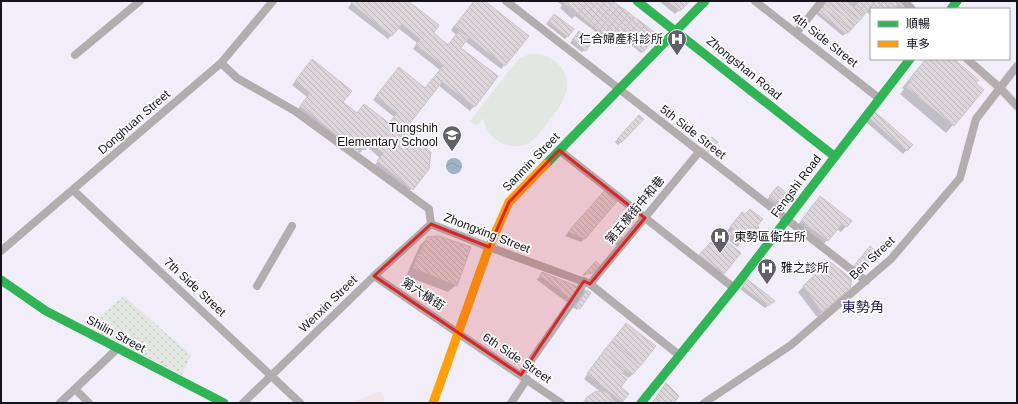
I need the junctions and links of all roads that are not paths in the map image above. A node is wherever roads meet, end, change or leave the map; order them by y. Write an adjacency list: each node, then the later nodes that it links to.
1 (140, 1): 10 (street)
2 (273, 1): 13 (street, Donghuan Street)
3 (506, 1): 16 (street, 5th Side Street)
4 (637, 1): 8 (street, Zhongshan Road)
5 (705, 1): 8 (street, Sanmin Street)
6 (755, 1): 9 (street, 4th Side Street)
7 (822, 1): 9 (street)
8 (676, 30): 16 (street, Sanmin Street); 21 (street, Zhongshan Road)
9 (796, 33): 17 (street, 4th Side Street)
10 (75, 55)
11 (909, 60): 17 (street, Fengshi Road)
12 (968, 60): 15 (street)
13 (222, 63): 22 (street, Donghuan Street); 25 (street, Zhongxing Street)
14 (1017, 66): 15 (street, Ben Street)
15 (1000, 88): 18 (street); 31 (street, Ben Street)
16 (619, 90): 19 (street, Sanmin Street); 20 (street, 5th Side Street)
17 (880, 99): 21 (street, Fengshi Road)
18 (1017, 106)
19 (559, 150): 23 (street); 27 (street, Sanmin Street)
20 (699, 152): 23 (street, 第五橫街中和巷); 24 (street, 5th Side Street)
21 (834, 156): 24 (street, Fengshi Road)
22 (73, 190): 28 (street, Donghuan Street); 38 (street, 7th Side Street)
23 (645, 218): 32 (street, 第五橫街中和巷); 34 (street)
24 (786, 219): 31 (street, 5th Side Street); 34 (street, Fengshi Road)
25 (431, 224): 27 (street, Zhongxing Street); 29 (street, Wenxin Street)
26 (292, 226): 33 (street)
27 (489, 248): 32 (street, Zhongxing Street); 35 (street, Sanmin Street)
28 (1, 251)
29 (374, 276): 35 (street, 第六橫街); 38 (street, Wenxin Street)
30 (1, 280): 36 (street, Shilin Street)
31 (866, 281): 50 (street, Ben Street)
32 (587, 282): 37 (street, Zhongxing Street); 39 (street, 第五橫街中和巷)
33 (257, 286)
34 (734, 288): 37 (street, Fengshi Road)
35 (459, 333): 39 (street, 6th Side Street); 46 (street, Sanmin Street)
36 (117, 349): 40 (street); 43 (street, Shilin Street)
37 (679, 355): 49 (street, Fengshi Road)
38 (272, 376): 44 (street, Wenxin Street); 45 (street, 7th Side Street)
39 (524, 377): 47 (street, 第五橫街中和巷); 48 (street, 6th Side Street)
40 (75, 389): 41 (street); 42 (street)
41 (60, 403)
42 (89, 403)
43 (224, 403)
44 (243, 403)
45 (300, 403)
46 (433, 403)
47 (511, 403)
48 (562, 403)
49 (640, 403)
50 (704, 403)

